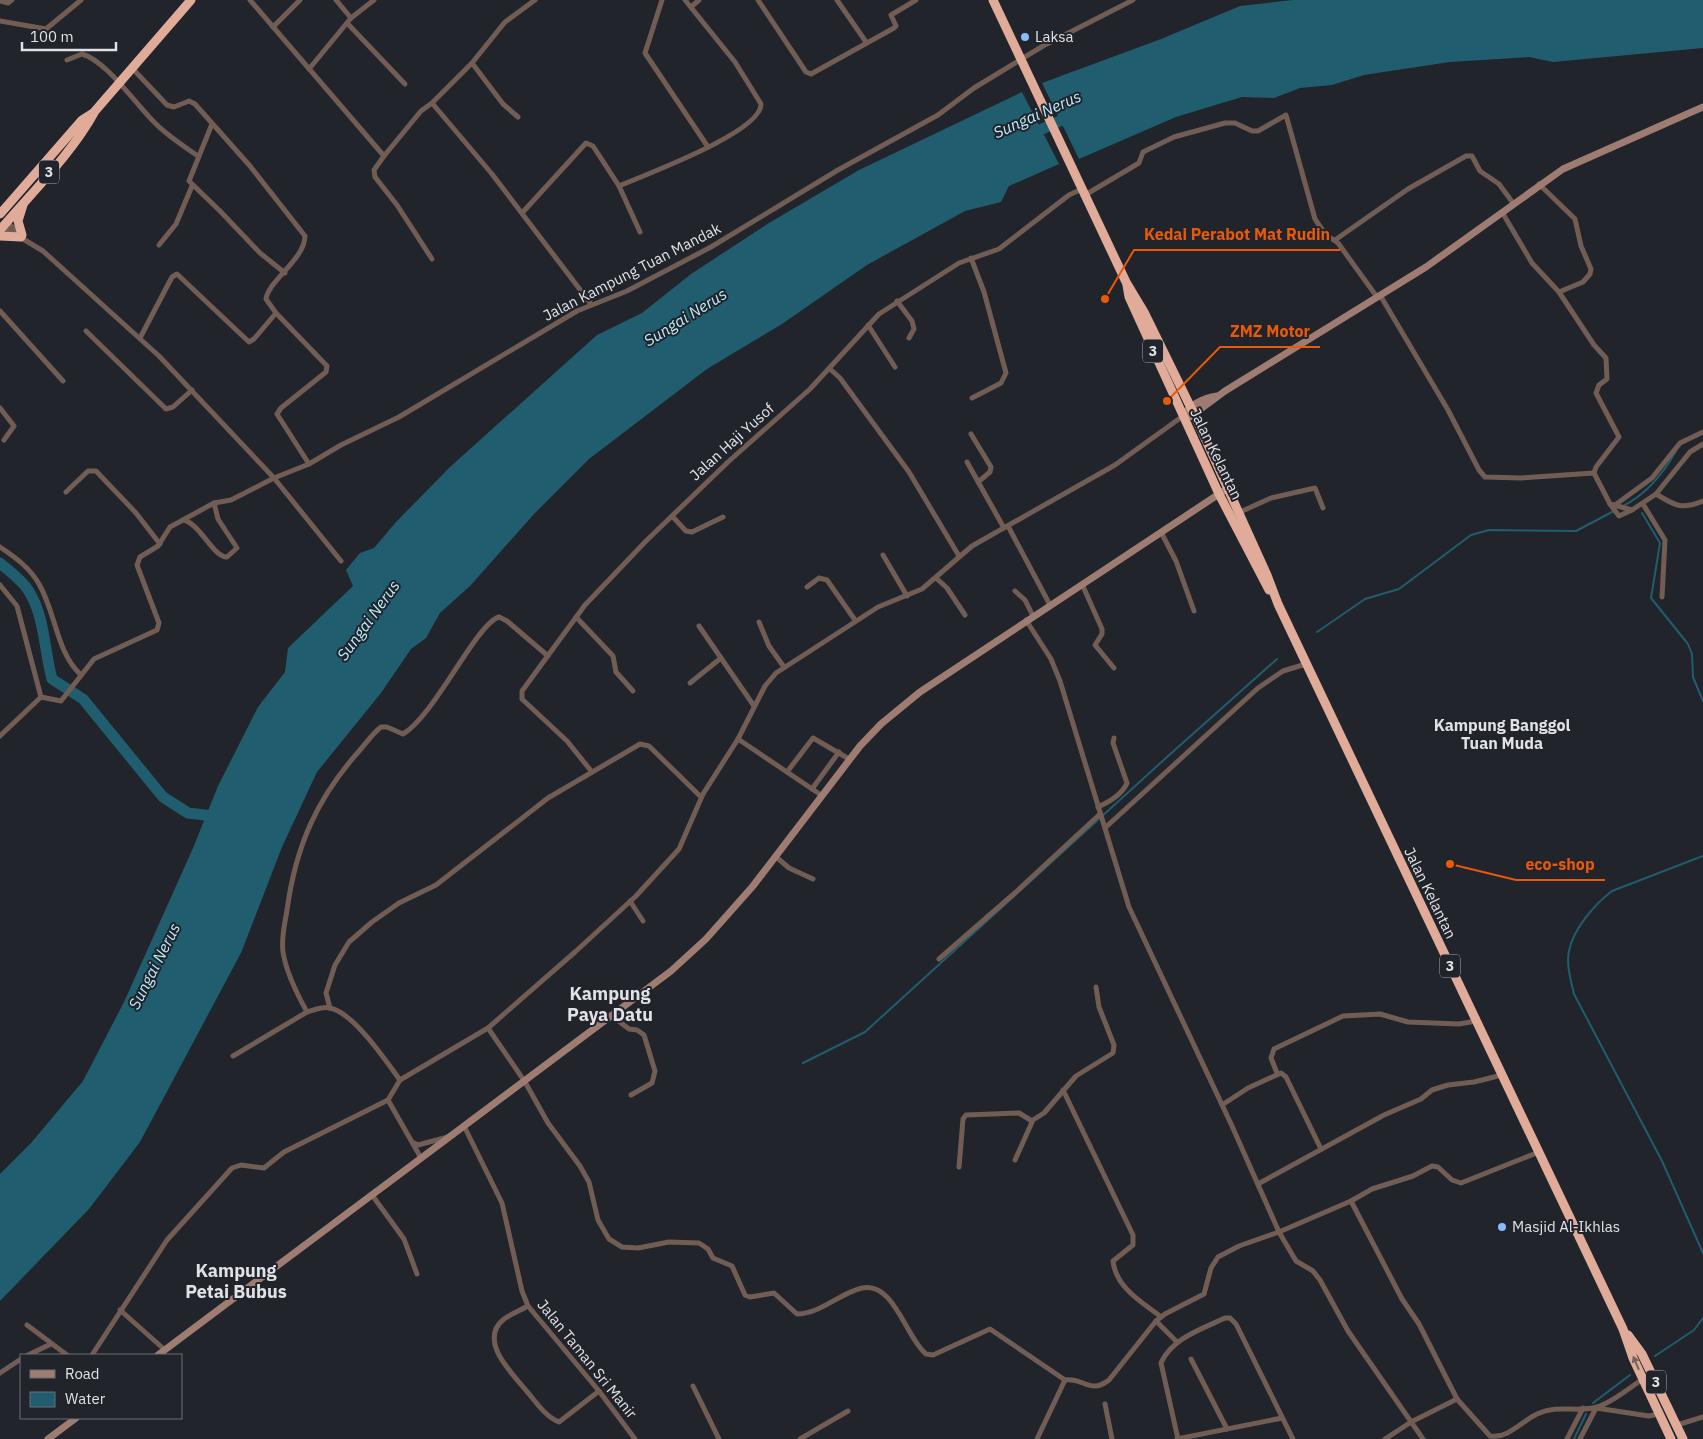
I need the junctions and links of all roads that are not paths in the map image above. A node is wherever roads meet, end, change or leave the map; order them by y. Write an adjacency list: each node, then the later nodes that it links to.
1 (12, 0): 16 (street)
2 (81, 0): 21 (street)
3 (250, 0): 22 (street)
4 (300, 0): 22 (street)
5 (336, 0): 20 (street)
6 (374, 0): 20 (street)
7 (534, 0): 26 (street)
8 (662, 0): 36 (street)
9 (685, 0): 19 (street)
10 (699, 0): 19 (street)
11 (758, 0): 23 (street)
12 (837, 0): 23 (street)
13 (916, 0): 23 (street)
14 (992, 0): 25 (highway, 3)
15 (1133, 0): 18 (street, Jalan Kampung Tuan Mandak)
16 (0, 1)
17 (185, 2): 27 (highway, 3)
18 (1125, 2): 25 (street, Jalan Kampung Tuan Mandak)
19 (691, 7): 36 (street)
20 (349, 20): 28 (street); 30 (street)
21 (0, 21)
22 (273, 27): 28 (street)
23 (866, 42)
24 (67, 60): 29 (street)
25 (1022, 61): 43 (highway, Jalan Kelantan / 3); 62 (street, Jalan Kampung Tuan Mandak)
26 (472, 63): 31 (street); 34 (street)
27 (132, 68): 29 (highway, 3); 35 (street)
28 (309, 69): 38 (street)
29 (118, 84): 33 (highway, 3); 37 (street)
30 (405, 84)
31 (432, 104): 38 (street); 48 (street)
32 (1703, 107): 40 (main road)
33 (95, 112): 39 (highway, 3); 44 (highway, 3)
34 (518, 118)
35 (212, 124): 37 (street); 57 (street)
36 (708, 147): 42 (street)
37 (198, 156): 41 (street)
38 (384, 156): 56 (street)
39 (29, 182): 45 (highway); 49 (highway, 3)
40 (1539, 184): 46 (main road); 59 (street)
41 (192, 186): 54 (street); 57 (street)
42 (619, 186): 48 (street); 51 (street)
43 (1083, 192): 53 (street, Jalan Haji Yusof); 55 (street, Jalan Haji Yusof); 58 (highway, Jalan Kelantan / 3)
44 (24, 200): 50 (highway, 3); 52 (highway)
45 (0, 203)
46 (1513, 203): 47 (main road); 53 (street)
47 (1502, 212): 59 (street); 60 (main road)
48 (522, 213): 62 (street)
49 (0, 214)
50 (2, 226): 52 (highway); 52 (street)
51 (640, 232)
52 (22, 237): 67 (street)
53 (1335, 240): 60 (street)
54 (159, 245)
55 (971, 258): 61 (street, Jalan Haji Yusof); 73 (street)
56 (432, 259)
57 (285, 273): 64 (street)
58 (1127, 285): 75 (highway, Jalan Kelantan / 3); 76 (highway, Jalan Kelantan / 3)
59 (1559, 292): 83 (street)
60 (1379, 296): 75 (main road); 83 (street)
61 (897, 301): 65 (street, Jalan Haji Yusof); 68 (street)
62 (591, 304): 82 (street, Jalan Kampung Tuan Mandak)
63 (0, 311): 71 (street)
64 (276, 313): 67 (street); 82 (street)
65 (868, 325): 69 (street); 70 (street, Jalan Haji Yusof)
66 (86, 331): 72 (street)
67 (140, 338): 72 (street)
68 (909, 338)
69 (894, 367)
70 (830, 369): 97 (street, Jalan Haji Yusof); 105 (street)
71 (63, 381)
72 (192, 390): 84 (street)
73 (972, 398)
74 (0, 408): 79 (street)
75 (1193, 410): 76 (main road); 86 (highway, Jalan Kelantan / 3)
76 (1182, 416): 88 (highway, Jalan Kelantan / 3); 100 (street)
77 (1703, 432): 93 (street)
78 (971, 434): 85 (street)
79 (4, 440)
80 (1703, 444): 89 (street)
81 (967, 462): 85 (street)
82 (309, 464): 84 (street, Jalan Kampung Tuan Mandak)
83 (1594, 473): 93 (street)
84 (274, 478): 91 (street, Jalan Kampung Tuan Mandak); 106 (street)
85 (978, 482): 100 (street)
86 (1228, 488): 88 (main road); 96 (highway, Jalan Kelantan / 3)
87 (66, 492): 102 (street)
88 (1219, 494): 101 (main road); 115 (highway, Jalan Kelantan / 3)
89 (1656, 494): 90 (street); 92 (street)
90 (1703, 501)
91 (214, 503): 99 (street, Jalan Kampung Tuan Mandak); 99 (street)
92 (1643, 504): 95 (street); 113 (street)
93 (1614, 506): 95 (street); 95 (street)
94 (1324, 508): 96 (street)
95 (1632, 510)
96 (1238, 513): 115 (highway, Jalan Kelantan / 3)
97 (672, 516): 98 (street); 119 (street, Jalan Haji Yusof)
98 (723, 516)
99 (184, 520): 102 (street, Jalan Kampung Tuan Mandak)
100 (1006, 527): 105 (street); 114 (street)
101 (1160, 532): 108 (main road); 116 (street)
102 (160, 544): 129 (street, Jalan Kampung Tuan Mandak)
103 (0, 547): 129 (street)
104 (883, 555): 112 (street)
105 (959, 556): 107 (street)
106 (341, 561)
107 (936, 578): 112 (street); 117 (street)
108 (1082, 584): 114 (main road); 128 (street)
109 (0, 585): 132 (street)
110 (808, 587): 120 (street)
111 (1015, 591): 118 (street)
112 (907, 596): 120 (street)
113 (1662, 597)
114 (1050, 604): 118 (main road)
115 (1278, 604): 126 (highway, Jalan Kelantan / 3)
116 (1194, 611)
117 (965, 615)
118 (1033, 616): 121 (main road)
119 (576, 617): 124 (street, Jalan Haji Yusof); 131 (street)
120 (855, 620): 127 (street)
121 (1026, 620): 138 (main road); 144 (street)
122 (759, 622): 127 (street)
123 (699, 626): 125 (street)
124 (548, 656): 139 (street, Jalan Haji Yusof); 154 (street)
125 (721, 658): 130 (street); 133 (street)
126 (1306, 664): 146 (street); 156 (highway, Jalan Kelantan / 3)
127 (784, 667): 133 (street)
128 (1114, 668)
129 (82, 675): 132 (street, Jalan Kampung Tuan Mandak)
130 (690, 683)
131 (633, 692)
132 (40, 697): 134 (street)
133 (754, 706): 135 (street)
134 (0, 736)
135 (738, 738): 140 (street); 143 (street)
136 (1114, 738): 144 (street)
137 (839, 752): 138 (street); 140 (street); 141 (street)
138 (849, 759): 142 (main road)
139 (592, 772): 143 (street); 153 (street)
140 (787, 772): 141 (street)
141 (812, 789): 142 (street)
142 (821, 795): 147 (main road)
143 (701, 797): 149 (street)
144 (1098, 807): 145 (street)
145 (1101, 816): 146 (street); 151 (street)
146 (1105, 825): 166 (street)
147 (776, 856): 148 (street); 155 (main road)
148 (813, 879)
149 (630, 901): 150 (street); 157 (street)
150 (643, 922)
151 (939, 959)
152 (1096, 987): 163 (street)
153 (330, 1008): 154 (street); 161 (street)
154 (307, 1012): 158 (street)
155 (612, 1016): 162 (main road); 164 (street)
156 (1476, 1021): 159 (street); 160 (highway, Jalan Kelantan / 3)
157 (488, 1028): 161 (street); 162 (street)
158 (233, 1056)
159 (1277, 1073): 166 (street); 171 (street)
160 (1502, 1074): 171 (street); 172 (highway, Jalan Kelantan / 3)
161 (400, 1080): 165 (street)
162 (525, 1082): 168 (main road); 198 (street)
163 (1063, 1090): 167 (street); 183 (street)
164 (631, 1095)
165 (388, 1100): 170 (street); 182 (street)
166 (1222, 1105): 176 (street)
167 (1032, 1121): 174 (street); 175 (street)
168 (464, 1126): 169 (main road); 181 (street, Jalan Taman Sri Manir)
169 (449, 1137): 170 (street); 173 (main road)
170 (414, 1143): 173 (street)
171 (1321, 1149): 176 (street)
172 (1538, 1152): 178 (street); 186 (highway, Jalan Kelantan / 3)
173 (421, 1158): 177 (main road)
174 (1015, 1160)
175 (959, 1167)
176 (1258, 1184): 179 (street)
177 (372, 1195): 180 (street); 189 (main road)
178 (1351, 1200): 179 (street); 201 (street)
179 (1279, 1232): 183 (street); 210 (street)
180 (417, 1274)
181 (528, 1306): 200 (street, Jalan Taman Sri Manir); 200 (street)
182 (120, 1310): 189 (street); 192 (street)
183 (1161, 1317): 184 (street)
184 (1156, 1321): 187 (street); 198 (street)
185 (28, 1325): 188 (street)
186 (1623, 1329): 197 (highway, Jalan Kelantan / 3, one-way to 186); 211 (highway, Jalan Kelantan / 3)
187 (1177, 1342): 208 (street); 220 (street)
188 (52, 1344): 190 (street); 191 (street)
189 (165, 1350): 193 (main road)
190 (30, 1354)
191 (65, 1354)
192 (93, 1354)
193 (159, 1354)
194 (1191, 1359): 212 (street)
195 (20, 1360): 196 (street)
196 (0, 1373)
197 (1643, 1379): 204 (street); 206 (highway, Jalan Kelantan / 3)
198 (1065, 1380): 218 (street)
199 (694, 1386): 216 (street)
200 (599, 1391): 215 (street, Jalan Taman Sri Manir)
201 (1457, 1399): 210 (street); 213 (street)
202 (1105, 1404): 219 (street)
203 (1583, 1408): 204 (street); 213 (street); 224 (street)
204 (1596, 1408): 206 (street); 225 (street)
205 (848, 1411): 217 (street)
206 (1659, 1414): 226 (highway, Jalan Kelantan / 3)
207 (1703, 1417): 211 (street)
208 (1282, 1418): 212 (street); 221 (street)
209 (75, 1419): 214 (main road)
210 (1411, 1422): 222 (street); 223 (street)
211 (1677, 1425): 227 (highway, Jalan Kelantan / 3)
212 (1226, 1429): 220 (street)
213 (1505, 1438)
214 (48, 1439)
215 (635, 1439)
216 (719, 1439)
217 (800, 1439)
218 (1037, 1439)
219 (1112, 1439)
220 (1178, 1439)
221 (1293, 1439)
222 (1385, 1439)
223 (1423, 1439)
224 (1567, 1439)
225 (1580, 1439)
226 (1671, 1439)
227 (1683, 1439)

